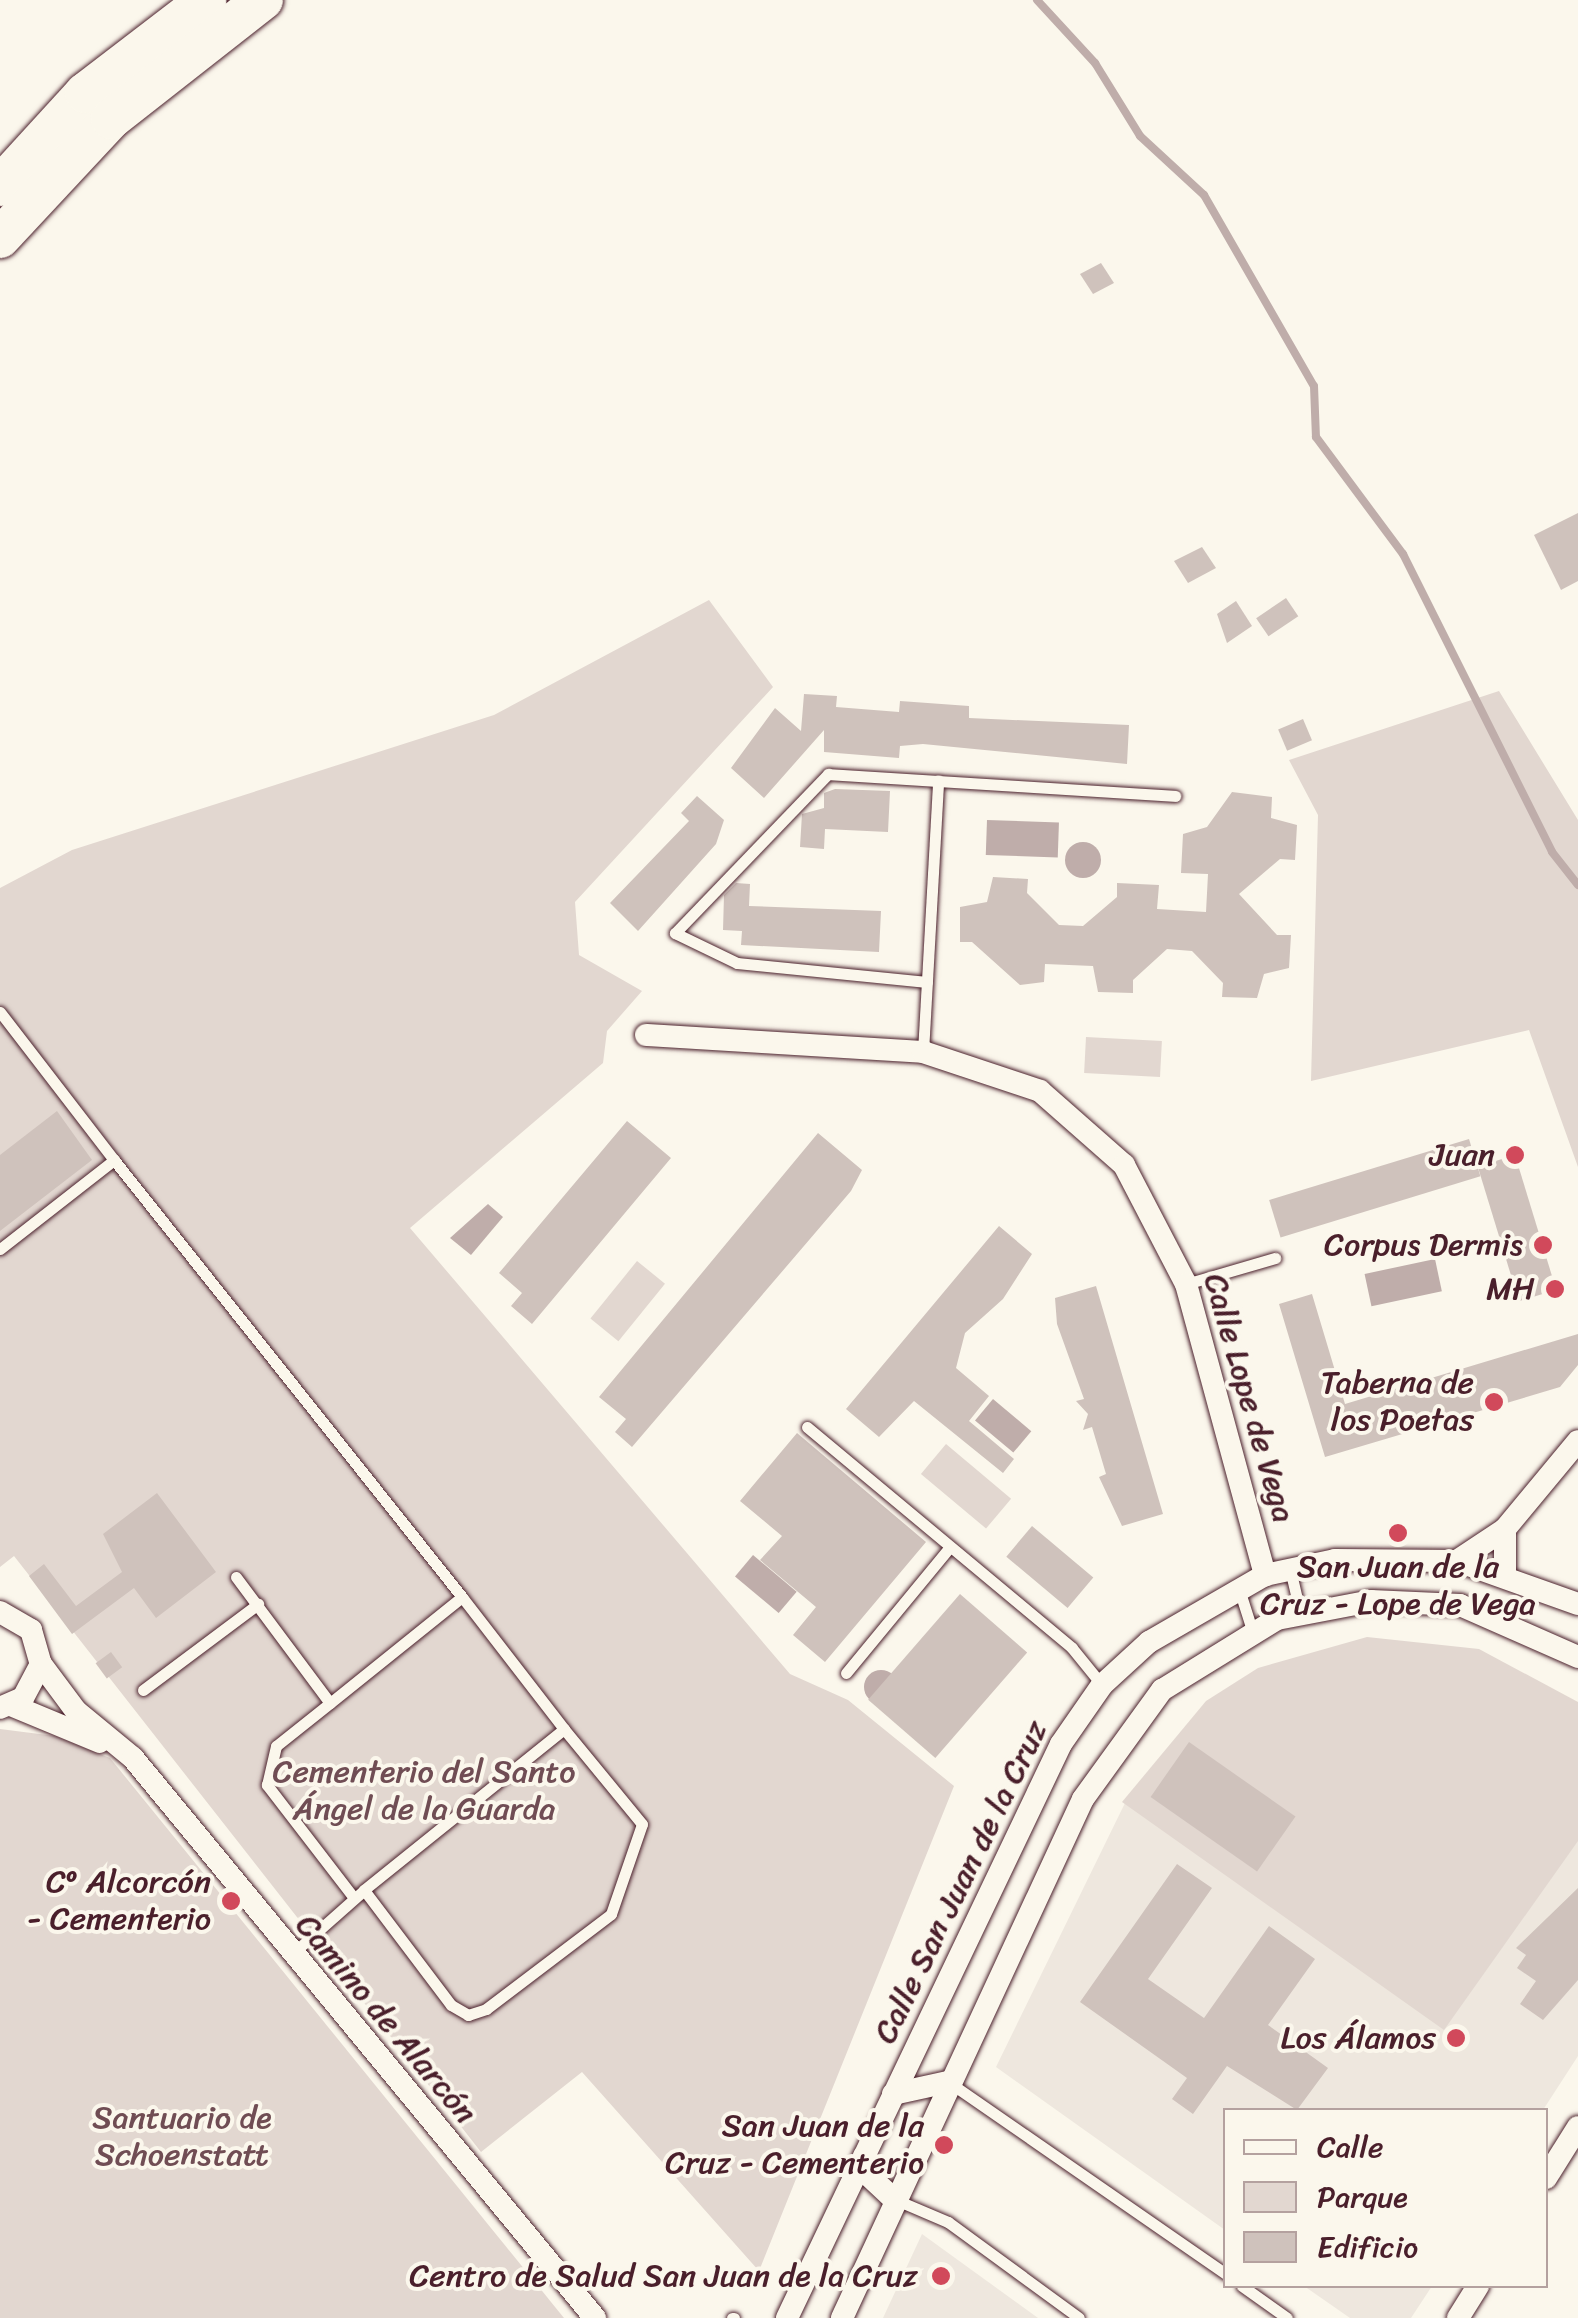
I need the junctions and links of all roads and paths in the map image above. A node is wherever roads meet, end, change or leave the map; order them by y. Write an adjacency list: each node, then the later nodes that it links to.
1 (206, 0): 3 (highway)
2 (262, 0): 4 (highway)
3 (0, 186)
4 (0, 238)
5 (938, 780): 6 (lane); 7 (lane); 7 (lane)
6 (1175, 796)
7 (927, 982): 10 (lane)
8 (0, 1012): 11 (lane)
9 (646, 1035): 10 (street, Calle Lope de Vega)
10 (923, 1052): 14 (street, Calle Lope de Vega)
11 (114, 1160): 12 (lane); 25 (lane)
12 (0, 1249)
13 (1275, 1258): 14 (lane)
14 (1186, 1284): 22 (street, Calle Lope de Vega)
15 (807, 1427): 18 (lane)
16 (1578, 1442): 17 (street)
17 (1505, 1530): 19 (street); 21 (street)
18 (949, 1548): 33 (lane); 34 (lane)
19 (1457, 1560): 20 (street, Calle San Juan de la Cruz); 21 (street, Calle San Juan de la Cruz)
20 (1290, 1569): 22 (street, Calle San Juan de la Cruz); 29 (lane)
21 (1505, 1572): 27 (street, Calle San Juan de la Cruz)
22 (1265, 1576): 24 (street, Calle San Juan de la Cruz)
23 (236, 1577): 26 (lane)
24 (1239, 1589): 30 (lane); 34 (street, Calle San Juan de la Cruz)
25 (462, 1597): 36 (lane); 38 (lane)
26 (258, 1604): 35 (lane); 36 (lane)
27 (1578, 1604)
28 (0, 1612): 32 (street, Camino de Alarcón)
29 (1300, 1612): 30 (street); 31 (street)
30 (1252, 1630): 42 (street)
31 (1578, 1657)
32 (42, 1664): 37 (street); 39 (street, Camino de Alarcón)
33 (846, 1672)
34 (1102, 1685): 43 (street, Calle San Juan de la Cruz)
35 (143, 1690)
36 (330, 1703): 40 (lane)
37 (6, 1706): 39 (street, Camino de Alarcón)
38 (564, 1729): 40 (lane); 40 (lane)
39 (132, 1758): 41 (street, Camino de Alarcón)
40 (359, 1894): 41 (lane)
41 (289, 1956): 51 (street, Camino de Alarcón)
42 (948, 2082): 43 (street, Calle San Juan de la Cruz); 47 (street); 48 (lane)
43 (893, 2094): 45 (street, Calle San Juan de la Cruz)
44 (1578, 2127): 46 (street)
45 (864, 2156): 47 (street); 52 (street, Calle San Juan de la Cruz)
46 (1548, 2175)
47 (894, 2199): 53 (street); 54 (lane)
48 (1223, 2272)
49 (1245, 2288): 55 (lane)
50 (1477, 2288): 56 (street)
51 (595, 2318)
52 (786, 2318)
53 (842, 2318)
54 (1079, 2318)
55 (1287, 2318)
56 (1458, 2318)

